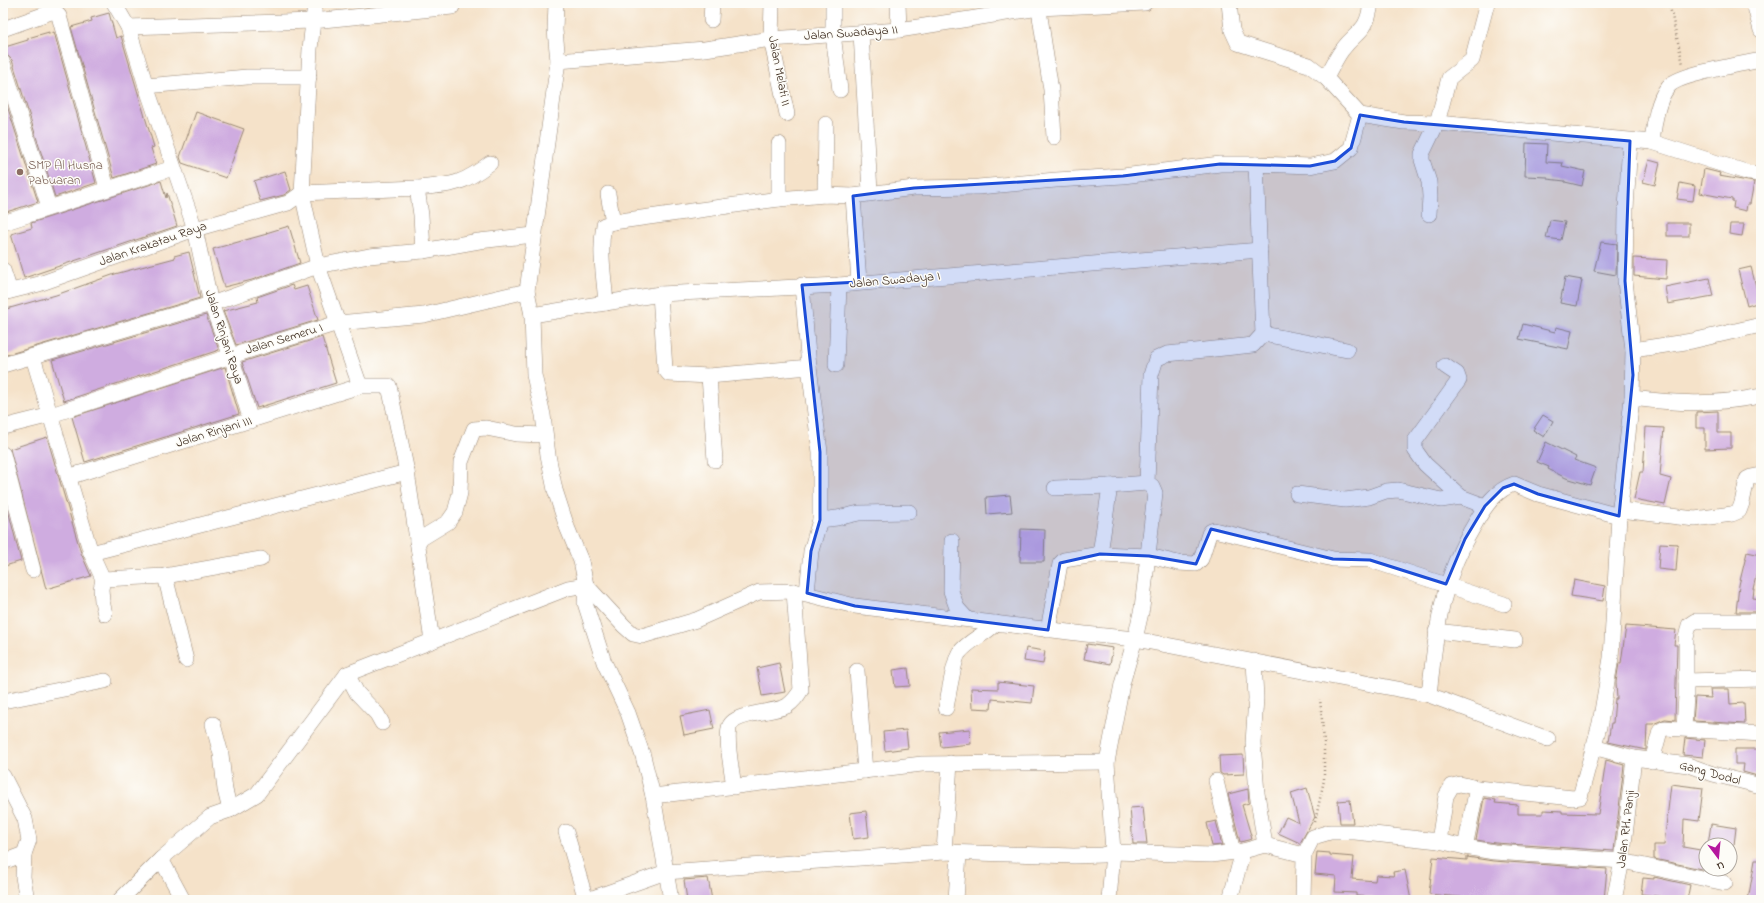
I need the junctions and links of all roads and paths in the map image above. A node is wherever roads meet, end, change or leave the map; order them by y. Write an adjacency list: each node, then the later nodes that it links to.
1 (316, 3): 17 (street)
2 (556, 3): 26 (street)
3 (712, 3): 16 (street)
4 (772, 3): 24 (street, Jalan Melati II)
5 (833, 3): 23 (street)
6 (898, 3): 20 (street)
7 (1145, 3): 14 (street, Jalan Swadaya II)
8 (1229, 3): 30 (street)
9 (1371, 3): 30 (street)
10 (1487, 3): 35 (street)
11 (1669, 3): 28 (path)
12 (1754, 3): 21 (street)
13 (119, 6): 18 (street, Jalan Rinjani Raya)
14 (1038, 6): 20 (street, Jalan Swadaya II); 37 (street)
15 (452, 7): 17 (street)
16 (711, 20)
17 (313, 21): 18 (street); 29 (street)
18 (128, 27): 31 (street, Jalan Rinjani Raya)
19 (3, 28): 45 (street)
20 (899, 30): 22 (street, Jalan Swadaya II)
21 (1761, 30)
22 (861, 33): 23 (street, Jalan Swadaya II); 47 (street)
23 (833, 34): 24 (street, Jalan Swadaya II); 32 (street)
24 (771, 39): 26 (street, Jalan Swadaya II); 33 (street, Jalan Melati II)
25 (1761, 60): 28 (street)
26 (558, 61): 58 (street)
27 (3, 63): 53 (street)
28 (1686, 76): 39 (street)
29 (309, 77): 31 (street); 48 (street)
30 (1326, 78): 34 (street)
31 (146, 86): 43 (street, Jalan Rinjani Raya)
32 (840, 90)
33 (787, 114)
34 (1360, 115): 35 (street); 42 (street)
35 (1437, 123): 38 (street); 54 (street)
36 (826, 124): 50 (street)
37 (1054, 137)
38 (1630, 141): 39 (street); 76 (street)
39 (1652, 142): 44 (street)
40 (779, 144): 52 (street)
41 (490, 163): 46 (street)
42 (1256, 164): 47 (street); 59 (street)
43 (173, 168): 45 (street); 57 (street, Jalan Rinjani Raya)
44 (1761, 174)
45 (107, 188): 53 (street)
46 (417, 188): 48 (street); 60 (street)
47 (870, 192): 51 (street)
48 (302, 193): 57 (street, Jalan Krakatau Raya); 61 (street)
49 (608, 194): 55 (street)
50 (825, 195): 51 (street); 52 (street)
51 (853, 196): 63 (street)
52 (779, 199): 55 (street)
53 (49, 207): 56 (street)
54 (1429, 214)
55 (613, 222): 69 (street)
56 (3, 223)
57 (195, 229): 67 (street, Jalan Krakatau Raya); 70 (street, Jalan Rinjani Raya)
58 (534, 235): 60 (street); 66 (street)
59 (1260, 250): 63 (street, Jalan Swadaya I); 74 (street)
60 (423, 251): 61 (street)
61 (318, 266): 70 (street); 72 (street)
62 (3, 270): 67 (street)
63 (859, 282): 65 (street, Jalan Swadaya I)
64 (802, 285): 65 (street, Jalan Swadaya I); 68 (street, Jalan Swadaya I); 82 (street)
65 (839, 285): 80 (street)
66 (527, 291): 71 (street); 72 (street, Jalan Semeru I)
67 (6, 292)
68 (660, 294): 69 (street, Jalan Swadaya I); 83 (street)
69 (606, 303): 71 (street, Jalan Swadaya I)
70 (211, 304): 77 (street, Jalan Rinjani Raya); 78 (street)
71 (532, 315): 90 (street)
72 (338, 322): 77 (street, Jalan Semeru I); 84 (street)
73 (1761, 325): 76 (street)
74 (1263, 334): 75 (street); 96 (street)
75 (1347, 350)
76 (1632, 350): 86 (street)
77 (231, 356): 87 (street, Jalan Semeru I); 88 (street, Jalan Rinjani Raya)
78 (34, 357): 79 (street); 87 (street)
79 (3, 365)
80 (836, 365)
81 (1445, 366): 100 (street)
82 (809, 367): 83 (street); 104 (street)
83 (709, 376): 92 (street)
84 (360, 386): 88 (street, Jalan Rinjani III); 93 (street, Jalan Rinjani III)
85 (1761, 396): 86 (street)
86 (1632, 398): 103 (street)
87 (51, 415): 89 (street, Jalan Semeru I); 95 (street)
88 (250, 421): 95 (street, Jalan Rinjani III)
89 (3, 427)
90 (545, 435): 105 (street); 115 (street)
91 (3, 454): 111 (street)
92 (716, 460)
93 (407, 472): 105 (street); 107 (street)
94 (1761, 475): 103 (street)
95 (68, 477): 107 (street)
96 (1147, 483): 97 (street); 109 (street)
97 (1110, 486): 98 (street); 108 (street)
98 (1055, 488)
99 (1296, 494): 100 (street)
100 (1461, 497): 101 (street)
101 (1486, 506): 103 (street); 114 (street)
102 (909, 512): 104 (street)
103 (1620, 513): 143 (street)
104 (820, 520): 116 (street)
105 (417, 541): 126 (street)
106 (952, 541): 119 (street)
107 (91, 553): 113 (street)
108 (1100, 554): 109 (street); 122 (street)
109 (1149, 556): 114 (street); 124 (street)
110 (260, 559): 112 (street)
111 (33, 570)
112 (165, 576): 113 (street); 127 (street)
113 (103, 579): 118 (street)
114 (1446, 584): 117 (street); 123 (street)
115 (586, 585): 116 (street); 126 (street); 154 (street)
116 (801, 592): 119 (street); 152 (street)
117 (1504, 604)
118 (105, 614)
119 (967, 619): 121 (street)
120 (1761, 621): 133 (street)
121 (996, 623): 122 (street); 137 (street)
122 (1048, 630): 124 (street)
123 (1436, 631): 125 (street); 134 (street)
124 (1135, 639): 128 (street); 146 (street)
125 (1515, 640)
126 (432, 641): 130 (street)
127 (186, 660)
128 (1254, 661): 134 (street); 159 (street)
129 (857, 671): 148 (street)
130 (347, 674): 139 (street); 155 (street)
131 (1761, 679): 133 (street)
132 (106, 681): 136 (street)
133 (1686, 682): 140 (street)
134 (1429, 695): 142 (street)
135 (1320, 699): 157 (path)
136 (3, 701)
137 (946, 708)
138 (213, 724): 155 (street)
139 (382, 724)
140 (1684, 728): 141 (street); 145 (street)
141 (1761, 734)
142 (1548, 739)
143 (1593, 747): 144 (street, Gang Dodol); 153 (street)
144 (1634, 758): 145 (street, Gang Dodol); 168 (street, Jalan RH. Panji)
145 (1652, 761): 151 (street, Gang Dodol)
146 (1107, 762): 147 (street); 163 (street)
147 (950, 763): 148 (street); 161 (street)
148 (865, 771): 152 (street)
149 (3, 776): 165 (street)
150 (1216, 781): 164 (street)
151 (1761, 786)
152 (734, 787): 154 (street)
153 (1477, 788): 158 (street); 160 (street)
154 (653, 796): 170 (street)
155 (230, 810): 167 (street)
156 (566, 832): 175 (street)
157 (1313, 837): 158 (street); 166 (street)
158 (1439, 841): 160 (street)
159 (1265, 845): 164 (street); 166 (street)
160 (1465, 847): 168 (street)
161 (944, 852): 162 (street); 170 (street)
162 (959, 852): 163 (street); 177 (street)
163 (1113, 852): 164 (street); 178 (street)
164 (1238, 852): 179 (street)
165 (24, 854): 169 (street); 172 (street)
166 (1304, 856): 180 (street)
167 (161, 859): 173 (street); 174 (street)
168 (1622, 861): 171 (street); 181 (street, Jalan RH. Panji)
169 (3, 862)
170 (666, 872): 175 (street); 176 (street)
171 (1725, 883)
172 (27, 900)
173 (120, 900)
174 (183, 900)
175 (586, 900)
176 (671, 900)
177 (956, 900)
178 (1110, 900)
179 (1230, 900)
180 (1303, 900)
181 (1614, 900)

